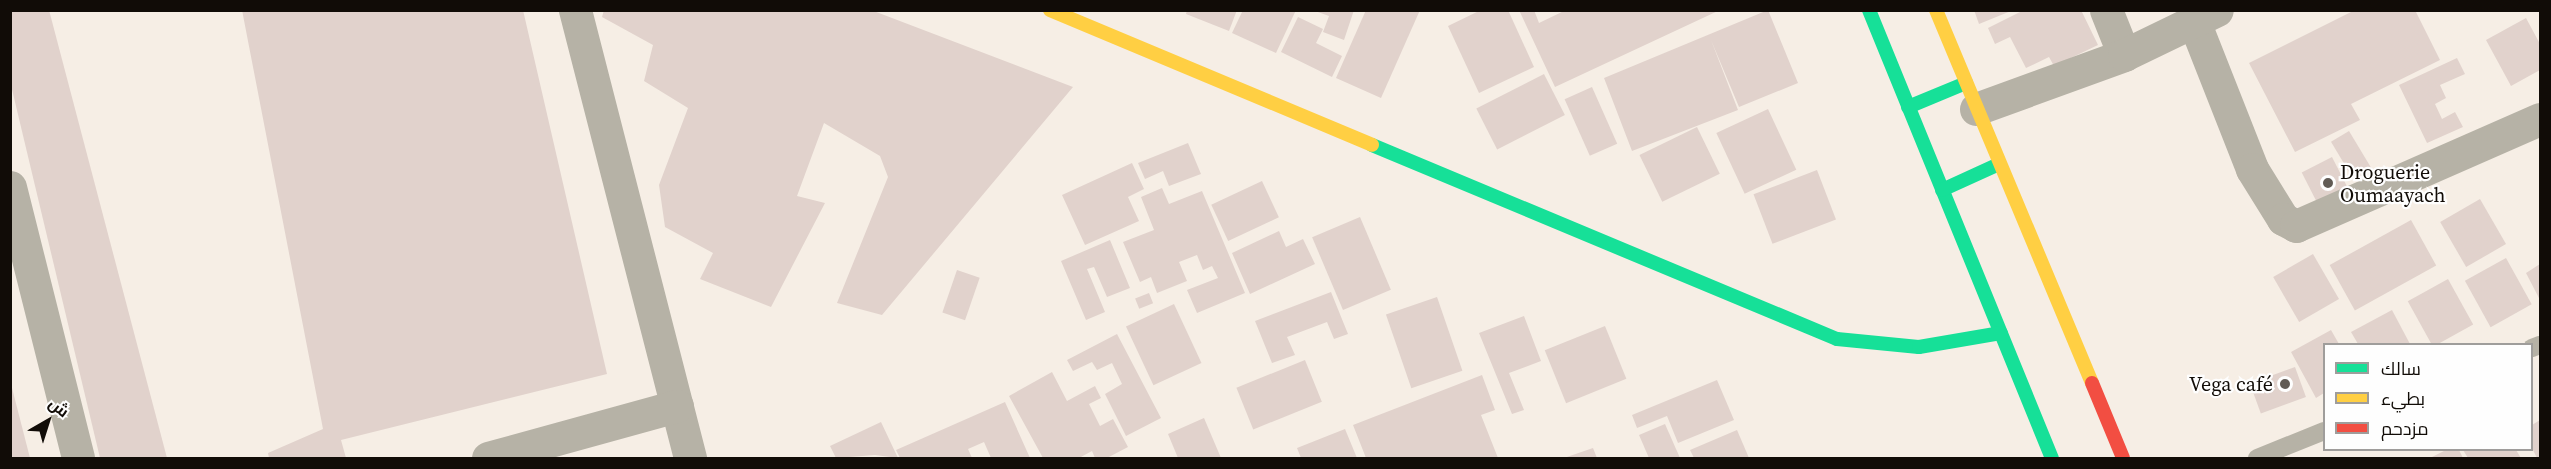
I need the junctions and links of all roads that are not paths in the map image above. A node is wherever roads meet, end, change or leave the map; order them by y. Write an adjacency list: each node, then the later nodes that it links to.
1 (575, 10): 15 (street)
2 (1050, 10): 14 (main road)
3 (1869, 10): 9 (main road)
4 (1936, 10): 8 (main road)
5 (2106, 10): 7 (street)
6 (2206, 17): 7 (street); 10 (street)
7 (2124, 54): 8 (street)
8 (1971, 96): 9 (main road); 11 (main road)
9 (1908, 107): 13 (main road)
10 (2541, 119)
11 (1999, 164): 13 (main road); 21 (main road)
12 (10, 187): 17 (street)
13 (1942, 190): 14 (main road)
14 (2001, 333): 20 (main road)
15 (677, 406): 18 (street); 19 (street)
16 (2323, 432): 22 (lane)
17 (78, 459)
18 (488, 459)
19 (690, 459)
20 (2052, 459)
21 (2123, 459)
22 (2257, 459)

